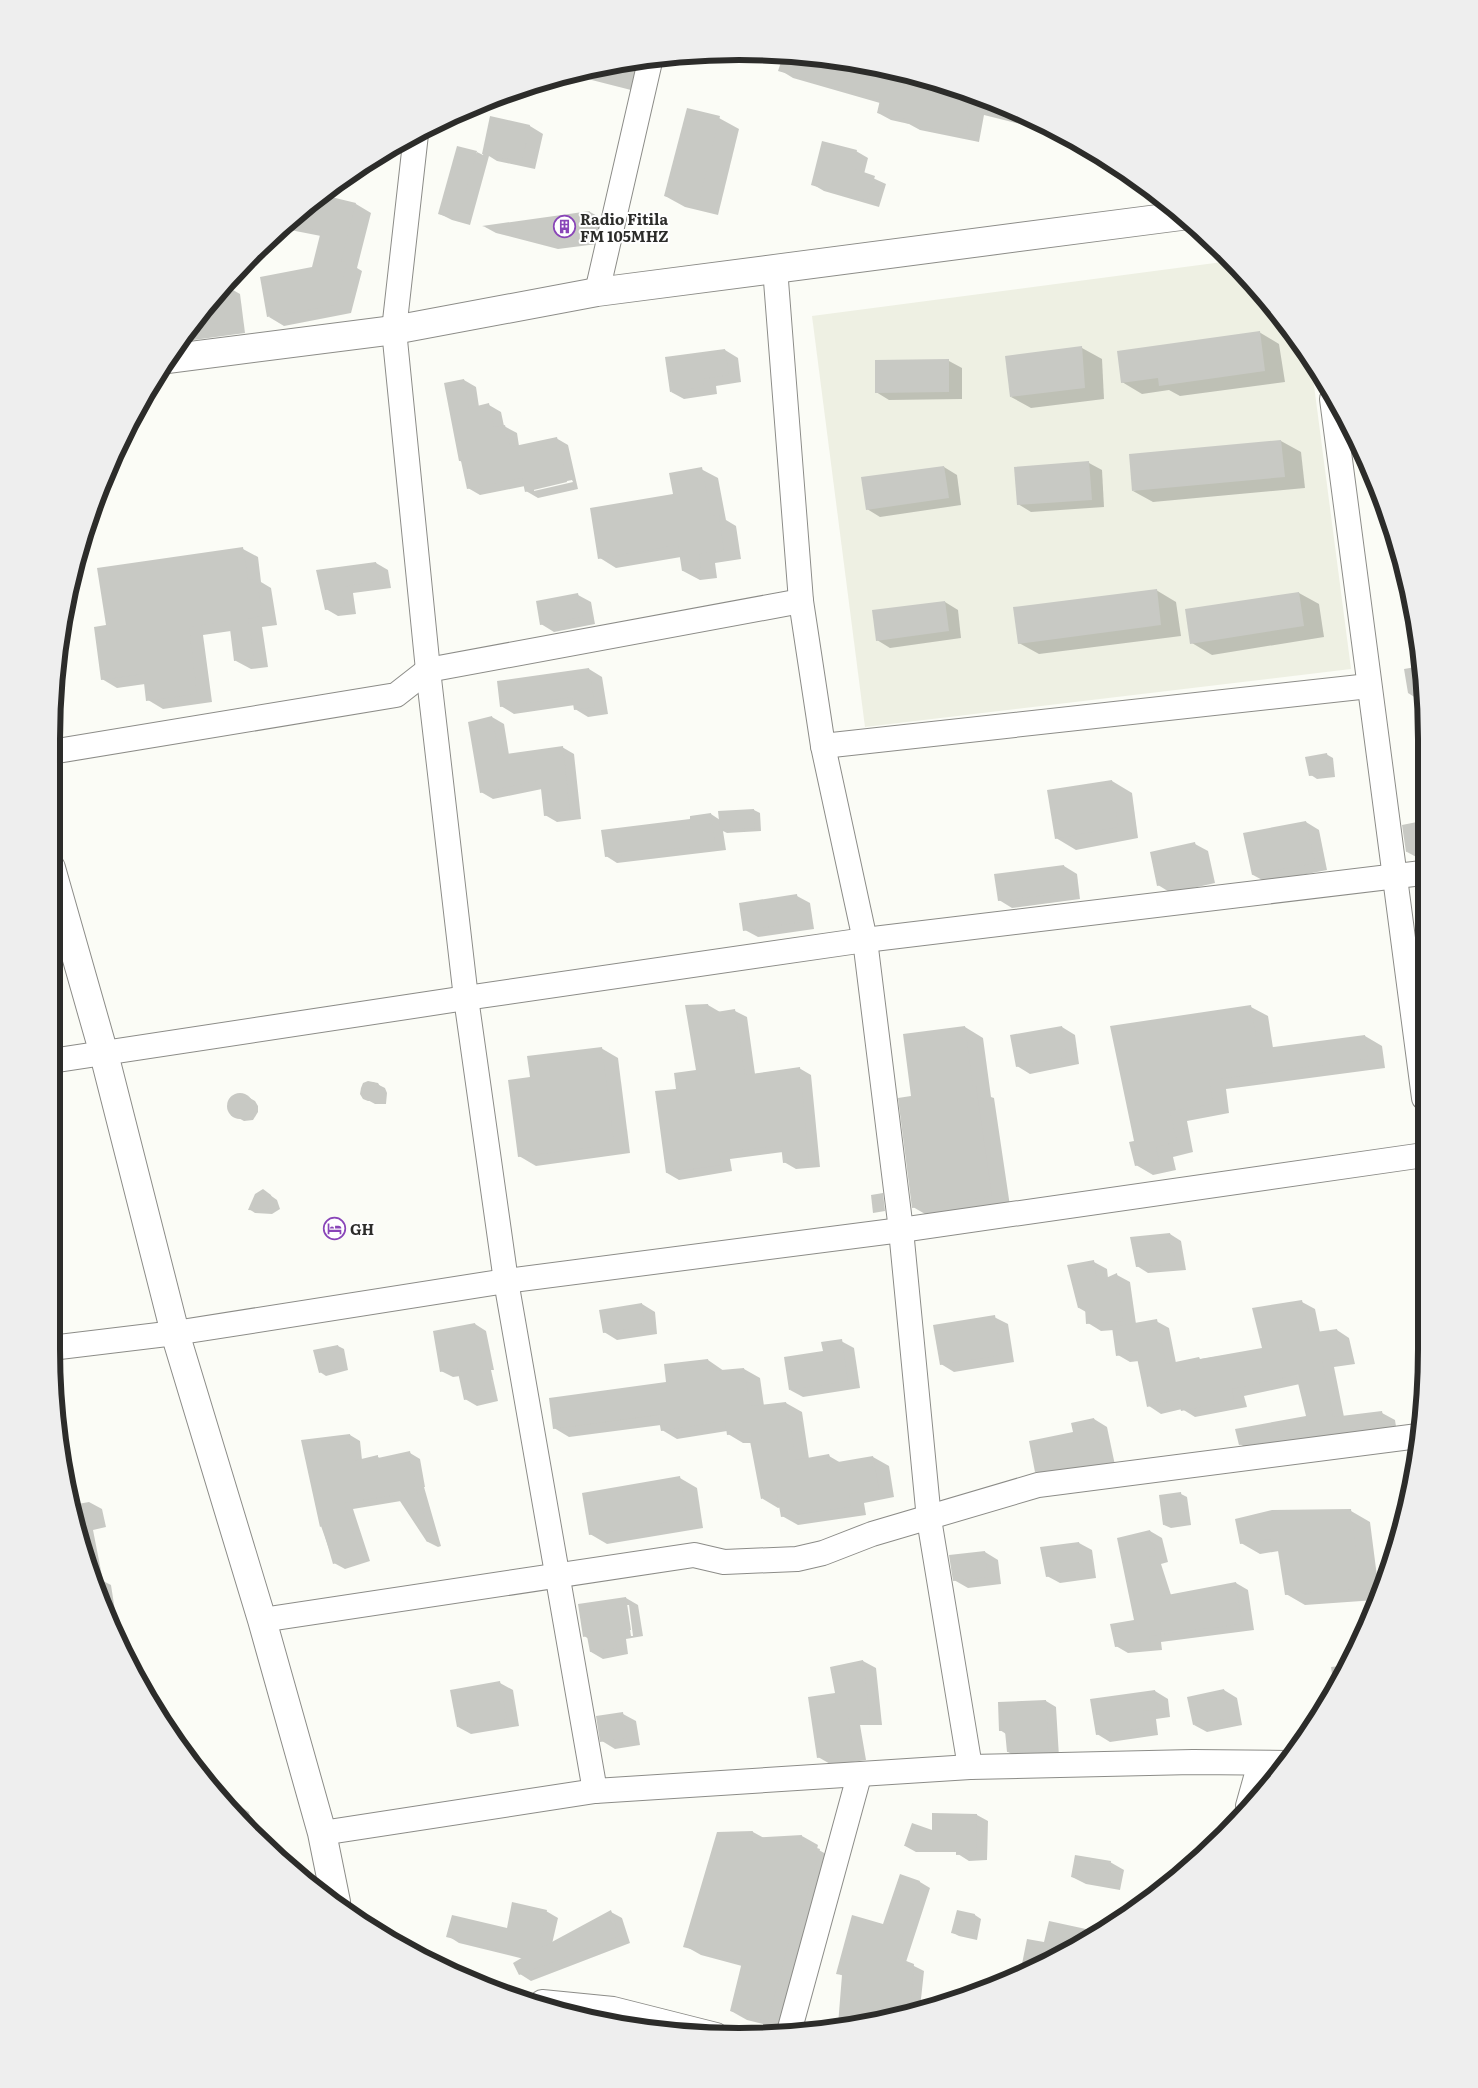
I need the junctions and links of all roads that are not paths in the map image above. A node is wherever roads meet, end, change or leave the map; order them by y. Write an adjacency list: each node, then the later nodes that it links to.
1 (649, 66): 5 (street)
2 (415, 143): 6 (street)
3 (1173, 217): 4 (street)
4 (775, 268): 5 (street); 9 (street)
5 (597, 292): 6 (street)
6 (394, 330): 7 (street); 10 (street)
7 (177, 358)
8 (1334, 413): 11 (street)
9 (801, 601): 10 (street); 12 (street)
10 (428, 670): 13 (street); 18 (street)
11 (1370, 686): 12 (street); 15 (street)
12 (822, 746): 17 (street)
13 (60, 751)
14 (1418, 874): 15 (street)
15 (1395, 878): 17 (street); 19 (street)
16 (60, 900): 20 (street)
17 (866, 940): 18 (street); 23 (street)
18 (466, 998): 20 (street); 24 (street)
19 (1418, 1052)
20 (104, 1054): 21 (street); 25 (street)
21 (60, 1060)
22 (1418, 1156): 23 (street)
23 (901, 1230): 24 (street); 28 (street)
24 (506, 1281): 25 (street); 29 (street)
25 (175, 1333): 26 (street); 30 (street)
26 (60, 1347)
27 (1412, 1437): 28 (street)
28 (929, 1518): 29 (street); 33 (street)
29 (556, 1574): 30 (street); 35 (street)
30 (262, 1620): 37 (street)
31 (1260, 1763): 32 (street); 33 (street); 36 (street)
32 (1277, 1763)
33 (970, 1767): 34 (street)
34 (859, 1776): 35 (street); 41 (street)
35 (595, 1791): 37 (street)
36 (1251, 1794)
37 (322, 1833): 38 (street)
38 (334, 1894)
39 (559, 2004): 40 (street)
40 (676, 2025)
41 (790, 2026)

